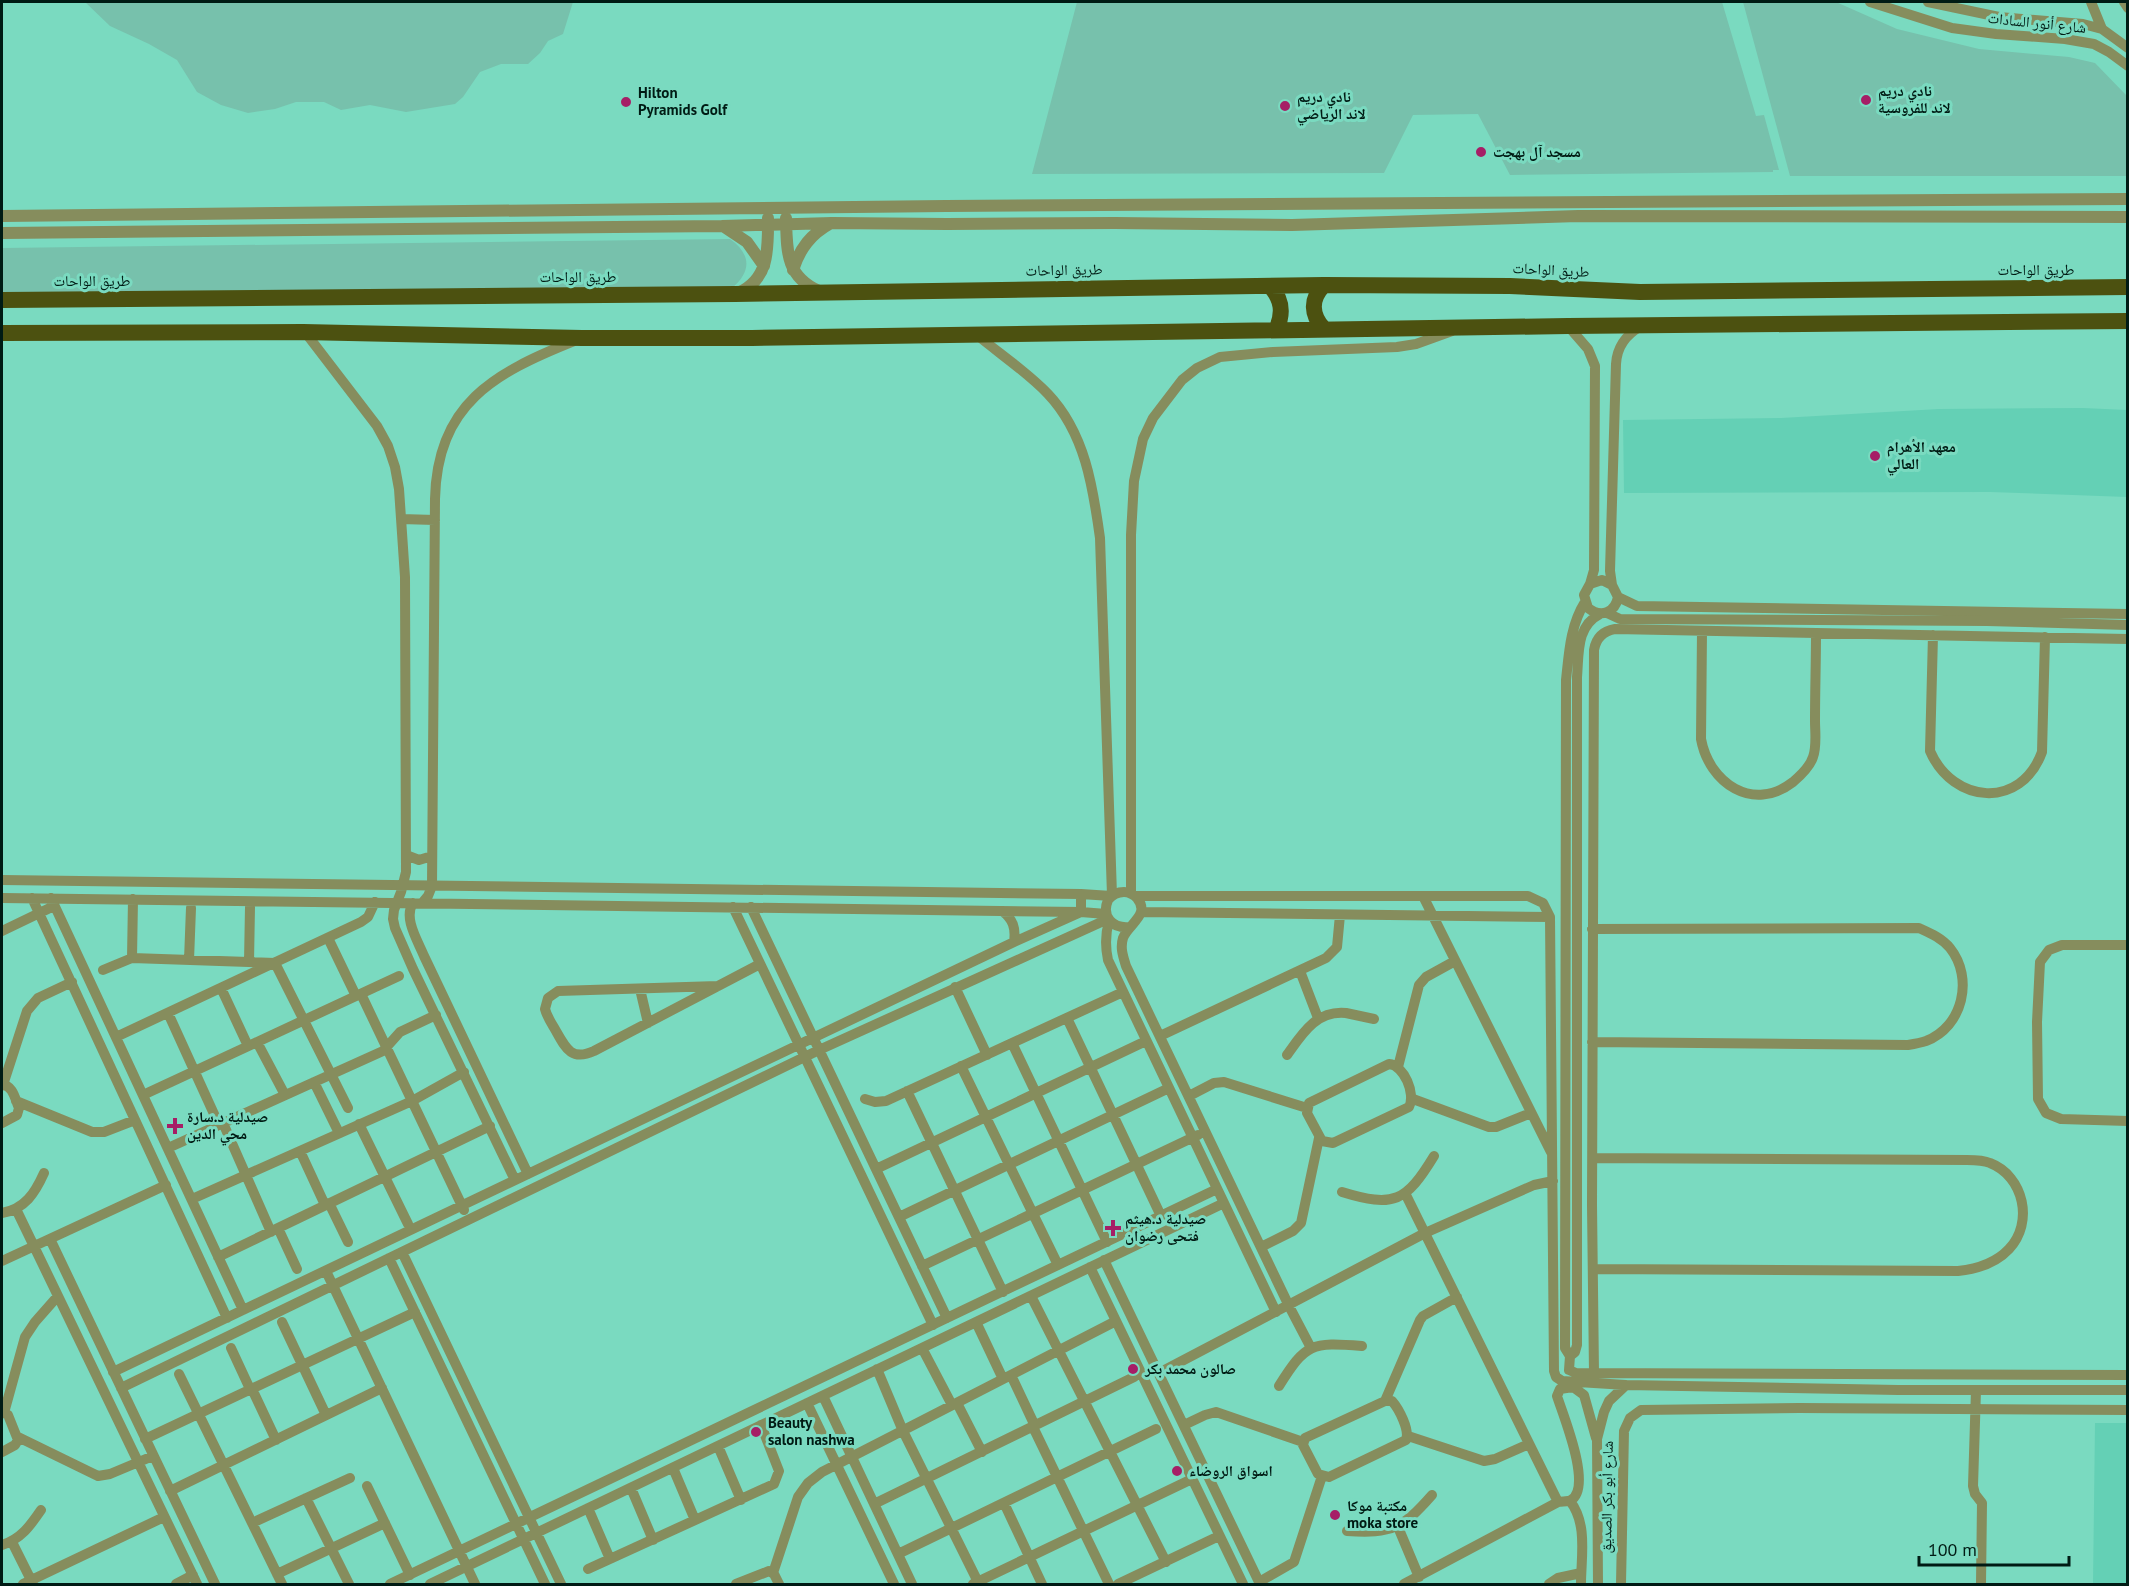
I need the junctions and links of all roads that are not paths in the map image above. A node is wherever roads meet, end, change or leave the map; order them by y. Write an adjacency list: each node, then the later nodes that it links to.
1 (1870, 2): 8 (street, شارع أنور السادات)
2 (1928, 2): 6 (street, شارع أنور السادات)
3 (2091, 2): 6 (street)
4 (2124, 2): 5 (street)
5 (2127, 8)
6 (2102, 29): 7 (street, شارع أنور السادات)
7 (2127, 48)
8 (2127, 66)
9 (2127, 199): 11 (street)
10 (1275, 203): 11 (street); 12 (street); 24 (street)
11 (1291, 203): 25 (street)
12 (946, 206): 13 (street); 23 (street)
13 (920, 207): 15 (street); 22 (street)
14 (768, 208): 15 (street); 16 (street); 20 (street)
15 (785, 208): 21 (street)
16 (355, 213): 17 (street); 27 (street)
17 (2, 216)
18 (2127, 217): 25 (street)
19 (832, 223): 21 (street); 22 (street); 30 (street)
20 (768, 224): 21 (street); 26 (street); 29 (street)
21 (786, 224): 30 (street)
22 (920, 224): 23 (street)
23 (947, 225): 24 (street)
24 (1275, 225): 25 (street)
25 (1292, 225)
26 (722, 226): 27 (street); 29 (street)
27 (355, 228): 28 (street)
28 (2, 233)
29 (764, 266): 37 (street)
30 (793, 270): 36 (street)
31 (2127, 279): 35 (street)
32 (1324, 285): 33 (highway, طريق الواحات); 35 (highway, طريق الواحات); 43 (highway)
33 (1270, 286): 36 (highway, طريق الواحات); 44 (highway)
34 (2127, 287): 35 (highway, طريق الواحات)
35 (2106, 288)
36 (820, 292): 37 (highway, طريق الواحات)
37 (735, 294): 38 (highway, طريق الواحات)
38 (2, 300)
39 (2127, 321): 41 (highway)
40 (1568, 326): 41 (highway); 42 (highway); 49 (street)
41 (1641, 326): 50 (street)
42 (1460, 327): 43 (highway); 83 (street)
43 (1324, 329): 44 (highway)
44 (1276, 330): 47 (highway)
45 (305, 332): 46 (highway); 48 (highway); 53 (street)
46 (2, 333)
47 (977, 335): 48 (highway); 84 (street)
48 (582, 338): 54 (street)
49 (1594, 480): 50 (street); 51 (street)
50 (1613, 480): 52 (street)
51 (1594, 513): 52 (street); 55 (street)
52 (1611, 513): 56 (street)
53 (401, 519): 54 (street); 72 (street)
54 (435, 520): 73 (street)
55 (1590, 584): 56 (street); 58 (street)
56 (1612, 585): 57 (street)
57 (1618, 597): 59 (street); 61 (street)
58 (1585, 602): 59 (street); 157 (street)
59 (1603, 613): 62 (street); 79 (street)
60 (2127, 614): 61 (street)
61 (2063, 617): 63 (street); 64 (street)
62 (1760, 620): 63 (street); 66 (street)
63 (1987, 621): 69 (street)
64 (2127, 625)
65 (1702, 631): 66 (street); 67 (street); 81 (street)
66 (1760, 632): 67 (street)
67 (1816, 633): 68 (street)
68 (1933, 635): 69 (street); 70 (street)
69 (1986, 636): 70 (street)
70 (2045, 638): 71 (street)
71 (2127, 639)
72 (406, 855): 73 (street); 76 (street)
73 (432, 856): 77 (street)
74 (2, 880): 75 (street)
75 (227, 883): 76 (street); 89 (street)
76 (404, 885): 77 (street); 92 (street)
77 (432, 885): 78 (street); 93 (street)
78 (610, 888): 80 (street); 94 (street)
79 (1578, 890): 81 (street); 158 (street)
80 (891, 891): 82 (street); 99 (street)
81 (1593, 891): 109 (street)
82 (1081, 894): 84 (street); 101 (street)
83 (1133, 895): 84 (street); 85 (street); 102 (street)
84 (1112, 896): 107 (street)
85 (1423, 896): 105 (street); 106 (street)
86 (2, 898): 87 (street)
87 (32, 898): 90 (street); 103 (street)
88 (133, 899): 89 (street); 90 (street); 117 (street)
89 (227, 901): 91 (street)
90 (53, 902): 103 (street); 139 (street)
91 (375, 902): 92 (street); 112 (street)
92 (397, 902): 93 (street); 125 (street)
93 (418, 902): 94 (street); 123 (street)
94 (610, 906): 96 (street)
95 (250, 907): 121 (street)
96 (733, 907): 97 (street); 124 (street)
97 (752, 907): 99 (street); 149 (street)
98 (191, 908): 118 (street)
99 (889, 909): 100 (street)
100 (1002, 911): 101 (street); 113 (street)
101 (1081, 912): 107 (street); 113 (street)
102 (1141, 912): 104 (street); 108 (street)
103 (39, 913): 110 (street); 129 (street)
104 (1340, 915): 105 (street); 127 (street)
105 (1433, 916): 106 (street); 120 (street)
106 (1550, 917): 202 (street)
107 (1108, 918): 108 (street); 111 (street); 114 (street)
108 (1130, 927): 116 (street)
109 (1593, 929): 151 (street); 151 (street)
110 (2, 931)
111 (1080, 931): 114 (street); 131 (street)
112 (328, 938): 122 (street); 136 (street)
113 (1014, 942): 134 (street)
114 (1105, 945): 119 (street)
115 (2127, 945): 187 (street)
116 (1122, 956): 119 (street); 147 (street)
117 (132, 958): 118 (street); 126 (street)
118 (189, 960): 121 (street)
119 (1108, 960): 135 (street)
120 (1455, 961): 164 (street); 182 (street)
121 (249, 962): 122 (street)
122 (275, 963): 132 (street); 144 (street)
123 (427, 963): 125 (street); 208 (street)
124 (760, 964): 130 (street); 154 (street)
125 (413, 969): 140 (street)
126 (104, 970)
127 (1299, 971): 142 (street); 147 (street)
128 (399, 976): 136 (street)
129 (72, 982): 145 (street); 169 (street)
130 (718, 986): 133 (street); 146 (street)
131 (955, 987): 137 (street); 159 (street)
132 (221, 988): 138 (street); 153 (street)
133 (640, 988): 146 (street); 146 (street)
134 (912, 991): 137 (street); 149 (street)
135 (1123, 992): 141 (street); 150 (street)
136 (358, 995): 144 (street); 155 (street)
137 (919, 1004): 156 (street)
138 (168, 1013): 148 (street); 165 (street)
139 (105, 1014): 145 (street); 148 (street)
140 (436, 1015): 155 (street); 166 (street)
141 (1067, 1018): 152 (street); 163 (street)
142 (1318, 1018): 143 (street); 160 (street)
143 (1374, 1019)
144 (304, 1020): 153 (street); 167 (street)
145 (90, 1021): 186 (street)
146 (648, 1023)
147 (1160, 1036): 175 (street)
148 (116, 1038): 173 (street)
149 (814, 1038): 154 (street); 156 (street)
150 (1146, 1041): 163 (street); 170 (street)
151 (1592, 1042): 204 (street)
152 (1012, 1043): 159 (street); 172 (street)
153 (253, 1044): 165 (street); 174 (street)
154 (799, 1044): 161 (street); 184 (street)
155 (386, 1047): 167 (street); 179 (street)
156 (819, 1050): 161 (street); 209 (street)
157 (1566, 1052): 158 (street); 275 (street)
158 (1578, 1052): 224 (street)
159 (987, 1055): 162 (street)
160 (1287, 1055)
161 (805, 1057): 192 (street); 215 (street)
162 (962, 1066): 171 (street); 185 (street)
163 (1091, 1067): 172 (street); 183 (street)
164 (1398, 1067): 177 (street); 181 (street)
165 (194, 1071): 173 (street); 189 (street)
166 (464, 1072): 179 (street); 191 (street)
167 (331, 1075): 168 (street); 180 (street)
168 (314, 1082): 174 (street); 194 (street)
169 (2, 1085): 178 (street)
170 (1169, 1088): 183 (street); 195 (street)
171 (906, 1091): 176 (street); 198 (street)
172 (1036, 1093): 185 (street); 197 (street)
173 (143, 1095): 199 (street)
174 (285, 1095): 189 (street)
175 (1189, 1096): 181 (street); 193 (street)
176 (865, 1099)
177 (1413, 1099): 182 (street); 196 (street)
178 (16, 1101): 186 (street); 188 (street)
179 (412, 1101): 190 (street); 201 (street)
180 (348, 1108)
181 (1306, 1108): 196 (street)
182 (1531, 1113): 202 (street)
183 (1113, 1114): 197 (street); 206 (street)
184 (649, 1116): 192 (street); 208 (street)
185 (986, 1117): 198 (street); 205 (street)
186 (135, 1120): 214 (street)
187 (2127, 1121)
188 (2, 1123)
189 (221, 1124): 199 (street); 210 (street)
190 (359, 1124): 194 (street); 211 (street)
191 (490, 1126): 201 (street); 212 (street)
192 (655, 1128): 232 (street)
193 (1206, 1131): 195 (street); 241 (street)
194 (339, 1133): 200 (street)
195 (1192, 1137): 206 (street); 216 (street)
196 (1319, 1138): 241 (street)
197 (1059, 1140): 205 (street); 217 (street)
198 (931, 1143): 209 (street); 218 (street)
199 (168, 1148): 221 (street)
200 (300, 1150): 210 (street); 223 (street)
201 (436, 1152): 211 (street); 226 (street)
202 (1553, 1155): 213 (street)
203 (1434, 1156): 220 (street)
204 (1593, 1158): 225 (street); 251 (street)
205 (1009, 1164): 218 (street); 229 (street)
206 (1137, 1164): 217 (street); 230 (street)
207 (44, 1173): 227 (street)
208 (528, 1174): 212 (street)
209 (878, 1174): 215 (street); 231 (street)
210 (246, 1175): 221 (street); 234 (street)
211 (385, 1176): 223 (street); 233 (street)
212 (515, 1180): 226 (street)
213 (1553, 1181): 235 (street); 288 (street)
214 (166, 1185): 236 (street); 262 (street)
215 (867, 1186): 267 (street)
216 (1217, 1189): 222 (street); 230 (street)
217 (1082, 1190): 229 (street); 239 (street)
218 (954, 1191): 231 (street); 237 (street)
219 (1342, 1192): 220 (street)
220 (1405, 1193): 235 (street)
221 (192, 1199): 243 (street)
222 (1224, 1203): 245 (street); 261 (street)
223 (327, 1204): 234 (street); 238 (street)
224 (1577, 1205): 225 (street); 275 (street)
225 (1592, 1205): 251 (street)
226 (461, 1206): 232 (street); 252 (street)
227 (16, 1209): 228 (street); 240 (street)
228 (2, 1213)
229 (1033, 1214): 237 (street); 247 (street)
230 (1161, 1216): 239 (street)
231 (899, 1217): 248 (street)
232 (468, 1220): 242 (street)
233 (408, 1224)
234 (274, 1230): 243 (street); 250 (street)
235 (1425, 1233): 257 (street); 258 (street)
236 (50, 1239): 240 (street); 280 (street)
237 (978, 1240): 248 (street); 254 (street)
238 (348, 1242)
239 (1107, 1242): 247 (street)
240 (33, 1247): 246 (street); 256 (street)
241 (1261, 1247): 258 (street)
242 (402, 1251): 244 (street); 352 (street)
243 (218, 1257): 259 (street)
244 (389, 1258): 253 (street); 260 (street)
245 (1104, 1260): 249 (street); 281 (street)
246 (2, 1261)
247 (1058, 1265): 254 (street)
248 (922, 1266): 263 (street)
249 (1090, 1267): 255 (street); 264 (street)
250 (297, 1269)
251 (1593, 1269): 282 (street)
252 (326, 1270): 253 (street); 259 (street)
253 (333, 1285): 268 (street); 277 (street)
254 (1002, 1292): 263 (street)
255 (1031, 1296): 266 (street); 274 (street)
256 (57, 1297): 304 (street); 329 (street)
257 (1457, 1297): 297 (street); 320 (street)
258 (1289, 1306): 261 (street); 272 (street)
259 (243, 1310): 262 (street)
260 (415, 1312): 268 (street); 356 (street)
261 (1276, 1312): 281 (street)
262 (227, 1318): 273 (street)
263 (947, 1318): 267 (street)
264 (1116, 1321): 274 (street); 323 (street)
265 (282, 1322): 278 (street)
266 (976, 1322): 271 (street); 286 (street)
267 (933, 1325): 276 (street)
268 (358, 1339): 278 (street); 292 (street)
269 (1362, 1346): 272 (street)
270 (231, 1348): 293 (street)
271 (922, 1348): 279 (street); 300 (street)
272 (1311, 1348): 289 (street)
273 (161, 1350): 277 (street); 280 (street)
274 (1058, 1350): 286 (street); 298 (street)
275 (1570, 1356): 282 (street)
276 (854, 1363): 285 (street); 317 (street)
277 (168, 1365): 291 (street)
278 (302, 1365): 293 (street); 306 (street)
279 (878, 1369): 285 (street); 311 (street)
280 (113, 1372): 291 (street)
281 (1159, 1373): 308 (street)
282 (1594, 1373): 284 (street)
283 (179, 1374): 305 (street)
284 (2127, 1375)
285 (863, 1377): 296 (street)
286 (1007, 1377): 300 (street); 309 (street)
287 (1134, 1377): 298 (street)
288 (1626, 1385): 290 (street); 315 (street)
289 (1279, 1386)
290 (1741, 1387): 294 (street); 301 (street)
291 (121, 1388): 314 (street)
292 (382, 1388): 306 (street); 367 (street)
293 (251, 1389): 305 (street); 316 (street)
294 (1976, 1390): 295 (street); 302 (street)
295 (2127, 1390)
296 (823, 1396): 299 (street); 328 (street)
297 (1385, 1401): 312 (street); 318 (street)
298 (1084, 1402): 309 (street); 322 (street)
299 (807, 1403): 307 (street); 331 (street)
300 (954, 1404): 311 (street); 325 (street)
301 (1742, 1408): 302 (street); 404 (street, شارع أبو بكر الصديق)
302 (1976, 1409): 303 (street); 405 (street)
303 (2127, 1410)
304 (3, 1412): 313 (street)
305 (199, 1413): 314 (street); 330 (street)
306 (326, 1415): 316 (street)
307 (761, 1425): 321 (street); 343 (street)
308 (1184, 1425): 318 (street); 319 (street)
309 (1034, 1426): 325 (street); 334 (street)
310 (1156, 1429): 322 (street)
311 (903, 1431): 328 (street); 336 (street)
312 (1408, 1436): 320 (street); 333 (street)
313 (18, 1437): 324 (street); 329 (street)
314 (145, 1438): 326 (street)
315 (1597, 1438): 344 (street); 403 (street)
316 (276, 1440): 330 (street)
317 (688, 1442): 327 (street); 352 (street)
318 (1303, 1442): 333 (street)
319 (1193, 1444): 323 (street); 383 (street)
320 (1529, 1444): 345 (street)
321 (718, 1446): 327 (street); 343 (street)
322 (1110, 1451): 334 (street); 348 (street)
323 (1178, 1451): 337 (street)
324 (2, 1452)
325 (982, 1452): 336 (street)
326 (153, 1456): 329 (street); 340 (street)
327 (696, 1457): 332 (street)
328 (852, 1457): 331 (street); 347 (street)
329 (138, 1462): 351 (street)
330 (224, 1465): 340 (street); 354 (street)
331 (837, 1465): 374 (street); 381 (street)
332 (673, 1468): 339 (street); 353 (street)
333 (1322, 1476): 383 (street)
334 (1057, 1477): 346 (street); 360 (street)
335 (350, 1478): 342 (street)
336 (926, 1479): 347 (street); 358 (street)
337 (1192, 1479): 348 (street); 362 (street)
338 (367, 1486): 355 (street)
339 (631, 1488): 349 (street); 364 (street)
340 (170, 1491): 385 (street)
341 (1432, 1495): 357 (street)
342 (306, 1498): 354 (street); 366 (street)
343 (741, 1500): 353 (street)
344 (1570, 1501): 345 (street); 379 (street)
345 (1558, 1502): 378 (street)
346 (1004, 1503): 358 (street); 369 (street)
347 (874, 1504): 368 (street)
348 (1137, 1506): 360 (street); 371 (street)
349 (588, 1509): 361 (street); 370 (street)
350 (41, 1510): 365 (street)
351 (164, 1517): 380 (street); 382 (street)
352 (529, 1518): 356 (street); 361 (street)
353 (695, 1520): 364 (street)
354 (252, 1523): 376 (street)
355 (385, 1523): 366 (street); 377 (street)
356 (516, 1524): 363 (street); 367 (street)
357 (1398, 1527): 359 (street); 378 (street)
358 (951, 1528): 368 (street); 396 (street)
359 (1347, 1531)
360 (1083, 1532): 369 (street); 398 (street)
361 (537, 1533): 363 (street); 392 (street)
362 (1219, 1536): 371 (street); 400 (street)
363 (524, 1539): 372 (street); 391 (street)
364 (653, 1540): 370 (street)
365 (7, 1543): 382 (street)
366 (331, 1548): 376 (street); 387 (street)
367 (459, 1551): 372 (street); 377 (street)
368 (898, 1554): 375 (street)
369 (1030, 1557): 396 (street); 397 (street)
370 (610, 1559): 373 (street)
371 (1166, 1562): 399 (street)
372 (467, 1567): 389 (street); 390 (street)
373 (588, 1569)
374 (773, 1573): 393 (street); 394 (street)
375 (907, 1573): 381 (street); 395 (street)
376 (277, 1574): 386 (street)
377 (410, 1575): 388 (street)
378 (1423, 1579): 401 (street)
379 (1581, 1579): 402 (street)
380 (195, 1580): 384 (street)
381 (893, 1582)
382 (29, 1583)
383 (1260, 1583)
384 (176, 1584)
385 (215, 1584)
386 (282, 1584)
387 (349, 1584)
388 (390, 1584)
389 (430, 1584)
390 (475, 1584)
391 (545, 1584)
392 (561, 1584)
393 (736, 1584)
394 (779, 1584)
395 (912, 1584)
396 (977, 1584)
397 (1042, 1584)
398 (1109, 1584)
399 (1118, 1584)
400 (1243, 1584)
401 (1404, 1584)
402 (1549, 1584)
403 (1598, 1584)
404 (1621, 1584)
405 (1981, 1584)

